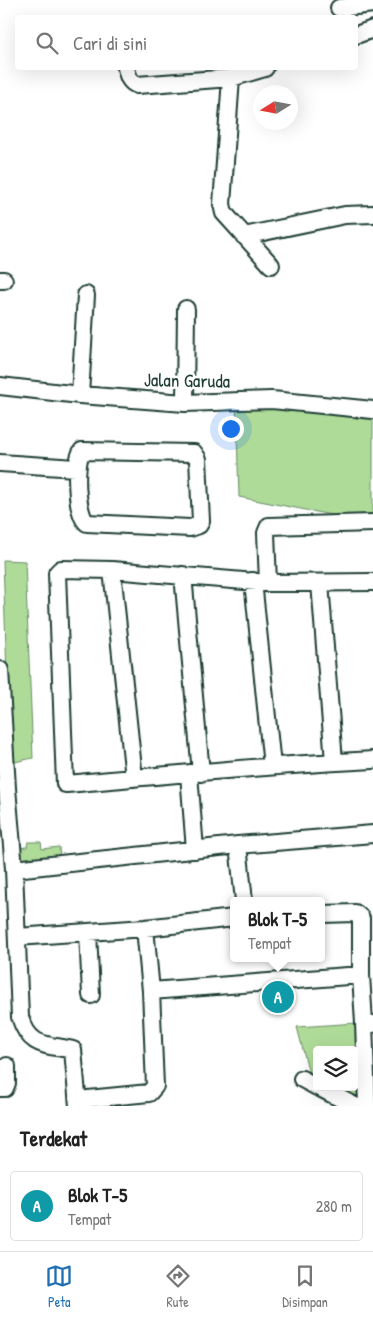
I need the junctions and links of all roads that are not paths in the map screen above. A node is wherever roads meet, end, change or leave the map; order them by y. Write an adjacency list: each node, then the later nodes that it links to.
1 (373, 4): 2 (street)
2 (340, 8)
3 (373, 29): 4 (street)
4 (358, 34)
5 (126, 70): 7 (street)
6 (258, 70): 7 (street)
7 (231, 78): 9 (street)
8 (373, 214): 9 (street)
9 (244, 236): 10 (street)
10 (271, 264)
11 (86, 295): 14 (street)
12 (186, 309): 15 (street)
13 (0, 386): 14 (street, Jalan Garuda)
14 (80, 395): 15 (street, Jalan Garuda)
15 (185, 403): 16 (street, Jalan Garuda)
16 (373, 410)
17 (0, 463): 18 (street)
18 (76, 468): 18 (street)
19 (373, 524): 22 (street)
20 (112, 570): 21 (street); 31 (street); 31 (street)
21 (183, 575): 22 (street); 30 (street)
22 (261, 582): 23 (street); 29 (street)
23 (320, 582): 24 (street); 28 (street)
24 (373, 582)
25 (0, 670): 26 (street)
26 (0, 678): 35 (street)
27 (373, 760): 28 (street)
28 (334, 762): 29 (street)
29 (272, 766): 30 (street)
30 (195, 773): 31 (street); 34 (street)
31 (134, 778)
32 (373, 834): 33 (street)
33 (238, 845): 34 (street); 36 (street)
34 (195, 850): 35 (street)
35 (14, 869): 41 (street)
36 (244, 897)
37 (325, 914): 42 (street)
38 (230, 918): 39 (street)
39 (145, 928): 40 (street); 43 (street)
40 (88, 932): 41 (street); 44 (street)
41 (17, 937): 52 (street)
42 (361, 975): 43 (street); 45 (street)
43 (151, 991): 51 (street)
44 (91, 995)
45 (369, 1024): 54 (street)
46 (7, 1066): 49 (street)
47 (302, 1079): 48 (street)
48 (313, 1085)
49 (0, 1088)
50 (325, 1091): 53 (street)
51 (149, 1099): 52 (street)
52 (78, 1103)
53 (355, 1106)
54 (367, 1106)

